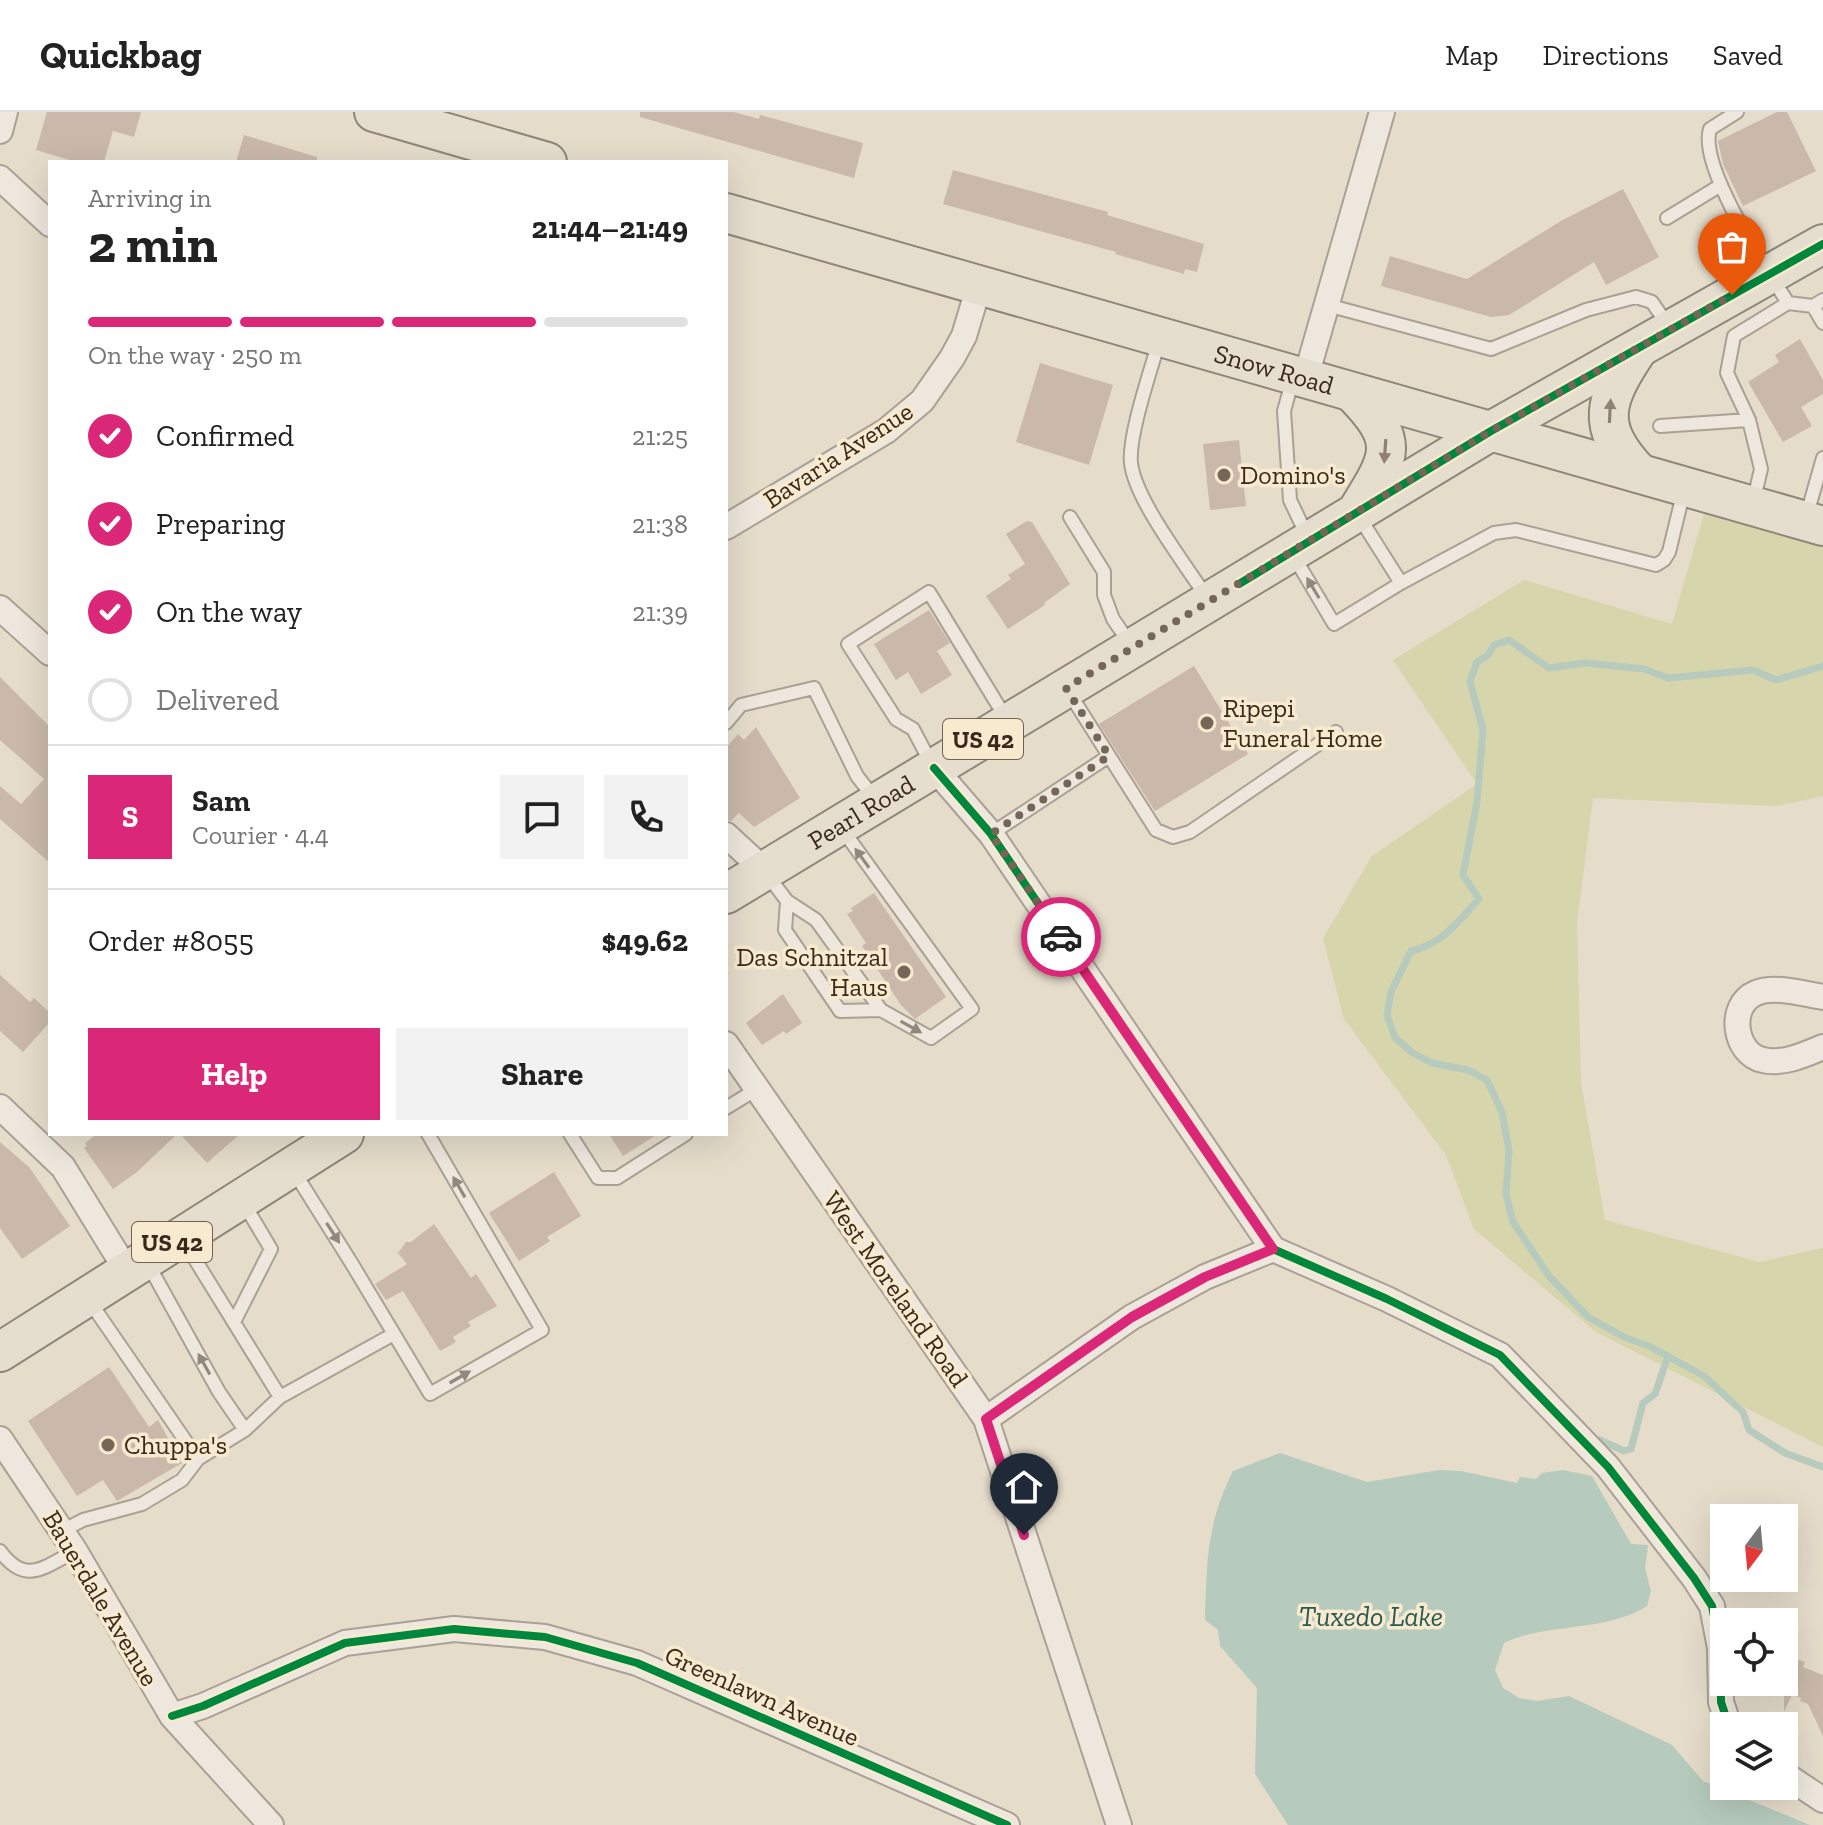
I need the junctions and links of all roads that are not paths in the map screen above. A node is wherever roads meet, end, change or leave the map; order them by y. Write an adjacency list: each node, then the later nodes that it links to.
1 (5, 112): 5 (street)
2 (374, 112): 6 (main road)
3 (1382, 112): 16 (street)
4 (1737, 112): 8 (lane)
5 (0, 131)
6 (540, 160)
7 (0, 178): 11 (street)
8 (1721, 185): 10 (lane); 14 (lane)
9 (728, 214): 13 (main road, Snow Road)
10 (1667, 218)
11 (48, 222)
12 (1823, 244): 14 (main road, Pearl Road / US 42)
13 (979, 286): 18 (main road, Snow Road); 32 (street, Bavaria Avenue)
14 (1779, 288): 15 (lane); 19 (main road, Pearl Road / US 42); 22 (lane)
15 (1818, 303): 17 (lane)
16 (1327, 305): 19 (lane); 20 (street)
17 (1823, 323)
18 (1160, 338): 20 (main road, Snow Road); 35 (lane)
19 (1655, 338): 24 (main road, Pearl Road / US 42); 26 (main road, one-way to 19)
20 (1300, 378): 21 (main road, Snow Road); 33 (lane)
21 (1353, 393): 24 (main road, Snow Road); 29 (main road, one-way to 29)
22 (1749, 420): 23 (lane); 28 (lane)
23 (1660, 426)
24 (1491, 431): 26 (main road, Snow Road); 29 (main road, Pearl Road / US 42)
25 (1823, 458): 31 (lane)
26 (1639, 473): 27 (main road, Snow Road)
27 (1685, 487): 28 (main road, Snow Road); 34 (lane)
28 (1752, 506): 31 (main road, Snow Road)
29 (1356, 513): 33 (main road, Pearl Road / US 42); 34 (lane)
30 (1070, 517): 37 (lane)
31 (1814, 524)
32 (728, 526)
33 (1300, 547): 34 (lane, one-way to 33); 35 (main road, Pearl Road / US 42)
34 (1401, 583)
35 (1210, 602): 37 (main road, Pearl Road / US 42)
36 (0, 608): 38 (street)
37 (1133, 648): 39 (main road, Pearl Road / US 42)
38 (48, 651)
39 (1066, 688): 41 (main road, Pearl Road / US 42); 43 (lane)
40 (728, 721): 45 (lane)
41 (1009, 723): 44 (main road, Pearl Road / US 42); 44 (lane)
42 (1336, 732): 43 (lane)
43 (1109, 756): 47 (lane)
44 (934, 768): 45 (main road, Pearl Road / US 42); 47 (street)
45 (877, 803): 46 (main road, Pearl Road / US 42)
46 (839, 826): 49 (main road, Pearl Road / US 42); 53 (lane, one-way to 46)
47 (991, 834): 66 (street)
48 (728, 837): 49 (street)
49 (765, 871): 50 (main road, Pearl Road / US 42); 51 (lane)
50 (728, 893)
51 (787, 901): 53 (lane); 53 (lane)
52 (1823, 997): 55 (street)
53 (881, 1010)
54 (728, 1047): 56 (street, West Moreland Road)
55 (1823, 1047)
56 (757, 1089): 58 (lane); 73 (street, West Moreland Road)
57 (0, 1107): 67 (street)
58 (728, 1107)
59 (341, 1136): 63 (main road, US 42)
60 (429, 1136): 70 (lane, one-way to 60)
61 (571, 1136): 62 (lane)
62 (683, 1136)
63 (291, 1168): 64 (main road, US 42); 70 (lane, one-way to 70)
64 (241, 1199): 65 (main road, US 42); 69 (lane)
65 (181, 1237): 67 (main road, US 42); 69 (lane)
66 (1273, 1249): 73 (street); 79 (street)
67 (136, 1265): 68 (main road, US 42); 74 (lane, one-way to 67)
68 (87, 1297): 71 (main road, US 42); 76 (lane)
69 (234, 1322): 72 (lane)
70 (392, 1335): 72 (lane)
71 (0, 1352)
72 (280, 1397): 74 (lane)
73 (986, 1419): 85 (street, West Moreland Road)
74 (245, 1430): 76 (lane)
75 (0, 1439): 77 (street, Bauerdale Avenue)
76 (198, 1459): 77 (lane)
77 (68, 1541): 78 (lane); 80 (street, Bauerdale Avenue)
78 (0, 1551)
79 (1724, 1712)
80 (172, 1716): 83 (street, Bauerdale Avenue); 84 (street, Greenlawn Avenue)
81 (1798, 1783): 82 (street)
82 (1823, 1800)
83 (271, 1825)
84 (1007, 1825)
85 (1119, 1825)

